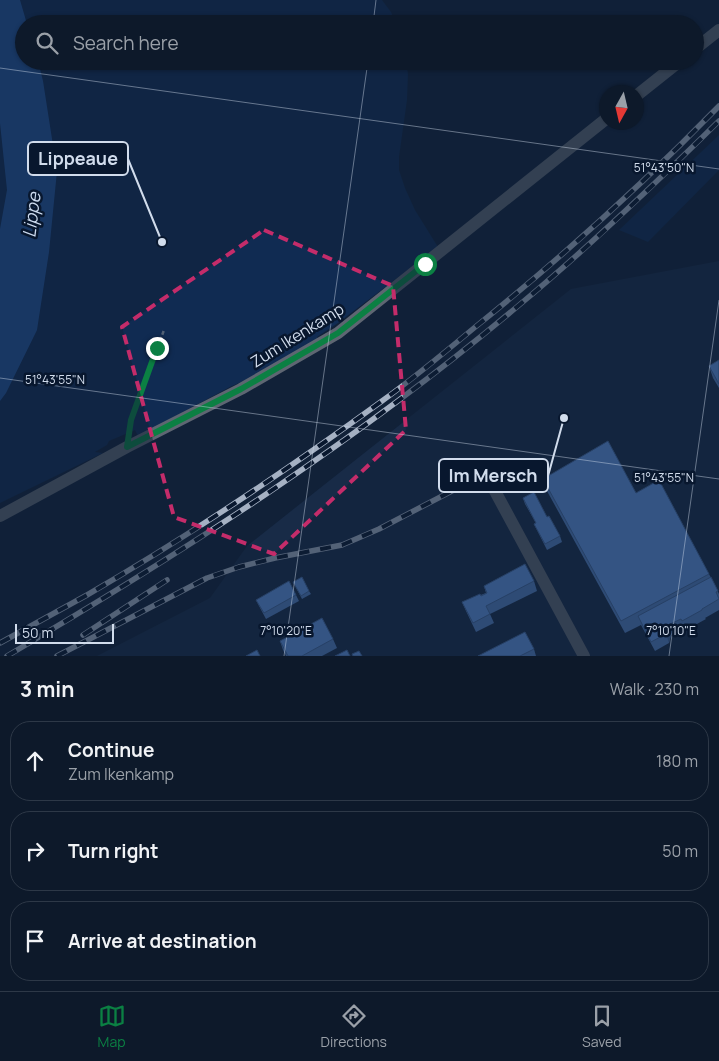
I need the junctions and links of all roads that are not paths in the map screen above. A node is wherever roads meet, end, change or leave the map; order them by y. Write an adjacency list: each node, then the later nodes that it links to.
1 (719, 30): 2 (street)
2 (704, 42)
3 (669, 70): 4 (street)
4 (644, 90)
5 (599, 125): 7 (street, Zum Ikenkamp)
6 (489, 480): 8 (street)
7 (0, 516)
8 (584, 656)

